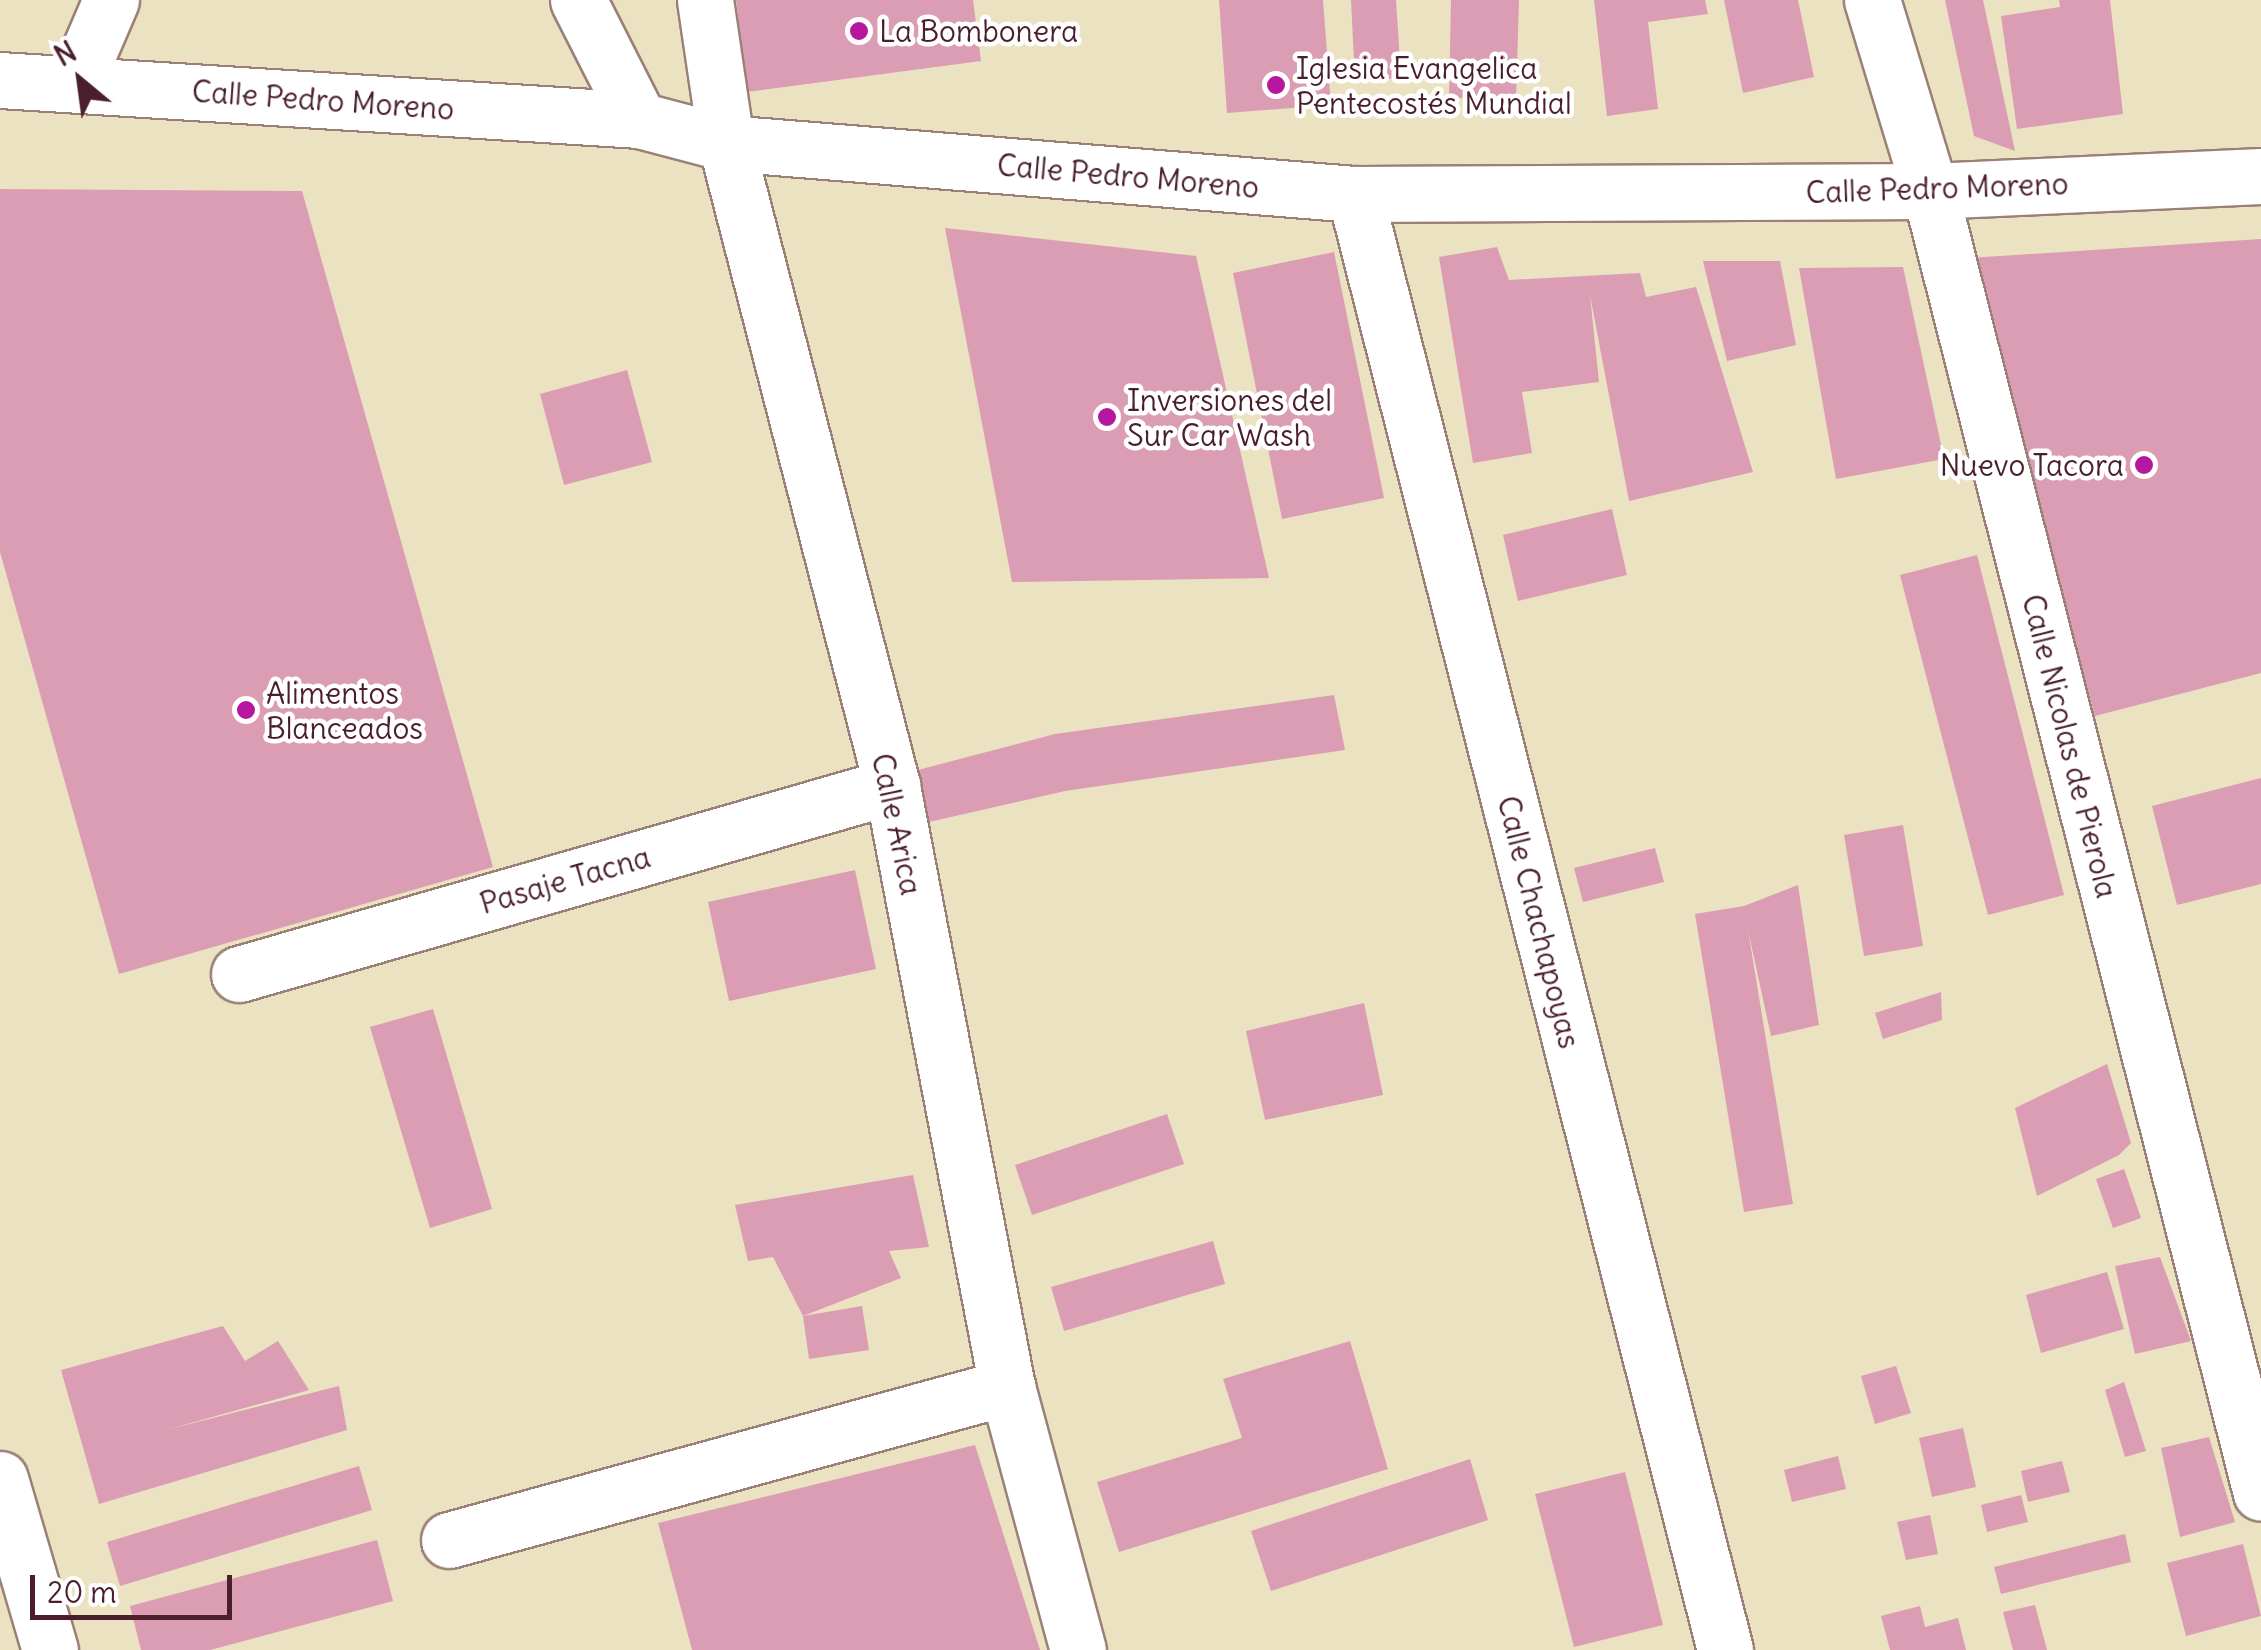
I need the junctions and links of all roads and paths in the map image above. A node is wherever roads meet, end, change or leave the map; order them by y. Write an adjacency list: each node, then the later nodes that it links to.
1 (110, 0): 6 (street)
2 (578, 0): 7 (street)
3 (704, 0): 8 (street, Calle Arica)
4 (1872, 0): 10 (street, Calle Nicolas de Pierola)
5 (0, 80): 6 (street, Calle Pedro Moreno)
6 (75, 84): 7 (street, Calle Pedro Moreno)
7 (638, 120): 8 (street, Calle Pedro Moreno)
8 (726, 143): 11 (street, Calle Pedro Moreno); 12 (street, Calle Arica)
9 (2261, 176): 10 (street, Calle Pedro Moreno)
10 (1930, 192): 11 (street, Calle Pedro Moreno); 16 (street, Calle Nicolas de Pierola)
11 (1355, 194): 20 (street, Calle Chachapoyas)
12 (892, 786): 13 (street, Pasaje Tacna); 14 (street, Calle Arica)
13 (239, 974)
14 (1007, 1387): 17 (street); 19 (street, Calle Arica)
15 (0, 1479): 18 (street)
16 (2261, 1493)
17 (449, 1540)
18 (50, 1650)
19 (1078, 1650)
20 (1726, 1650)

